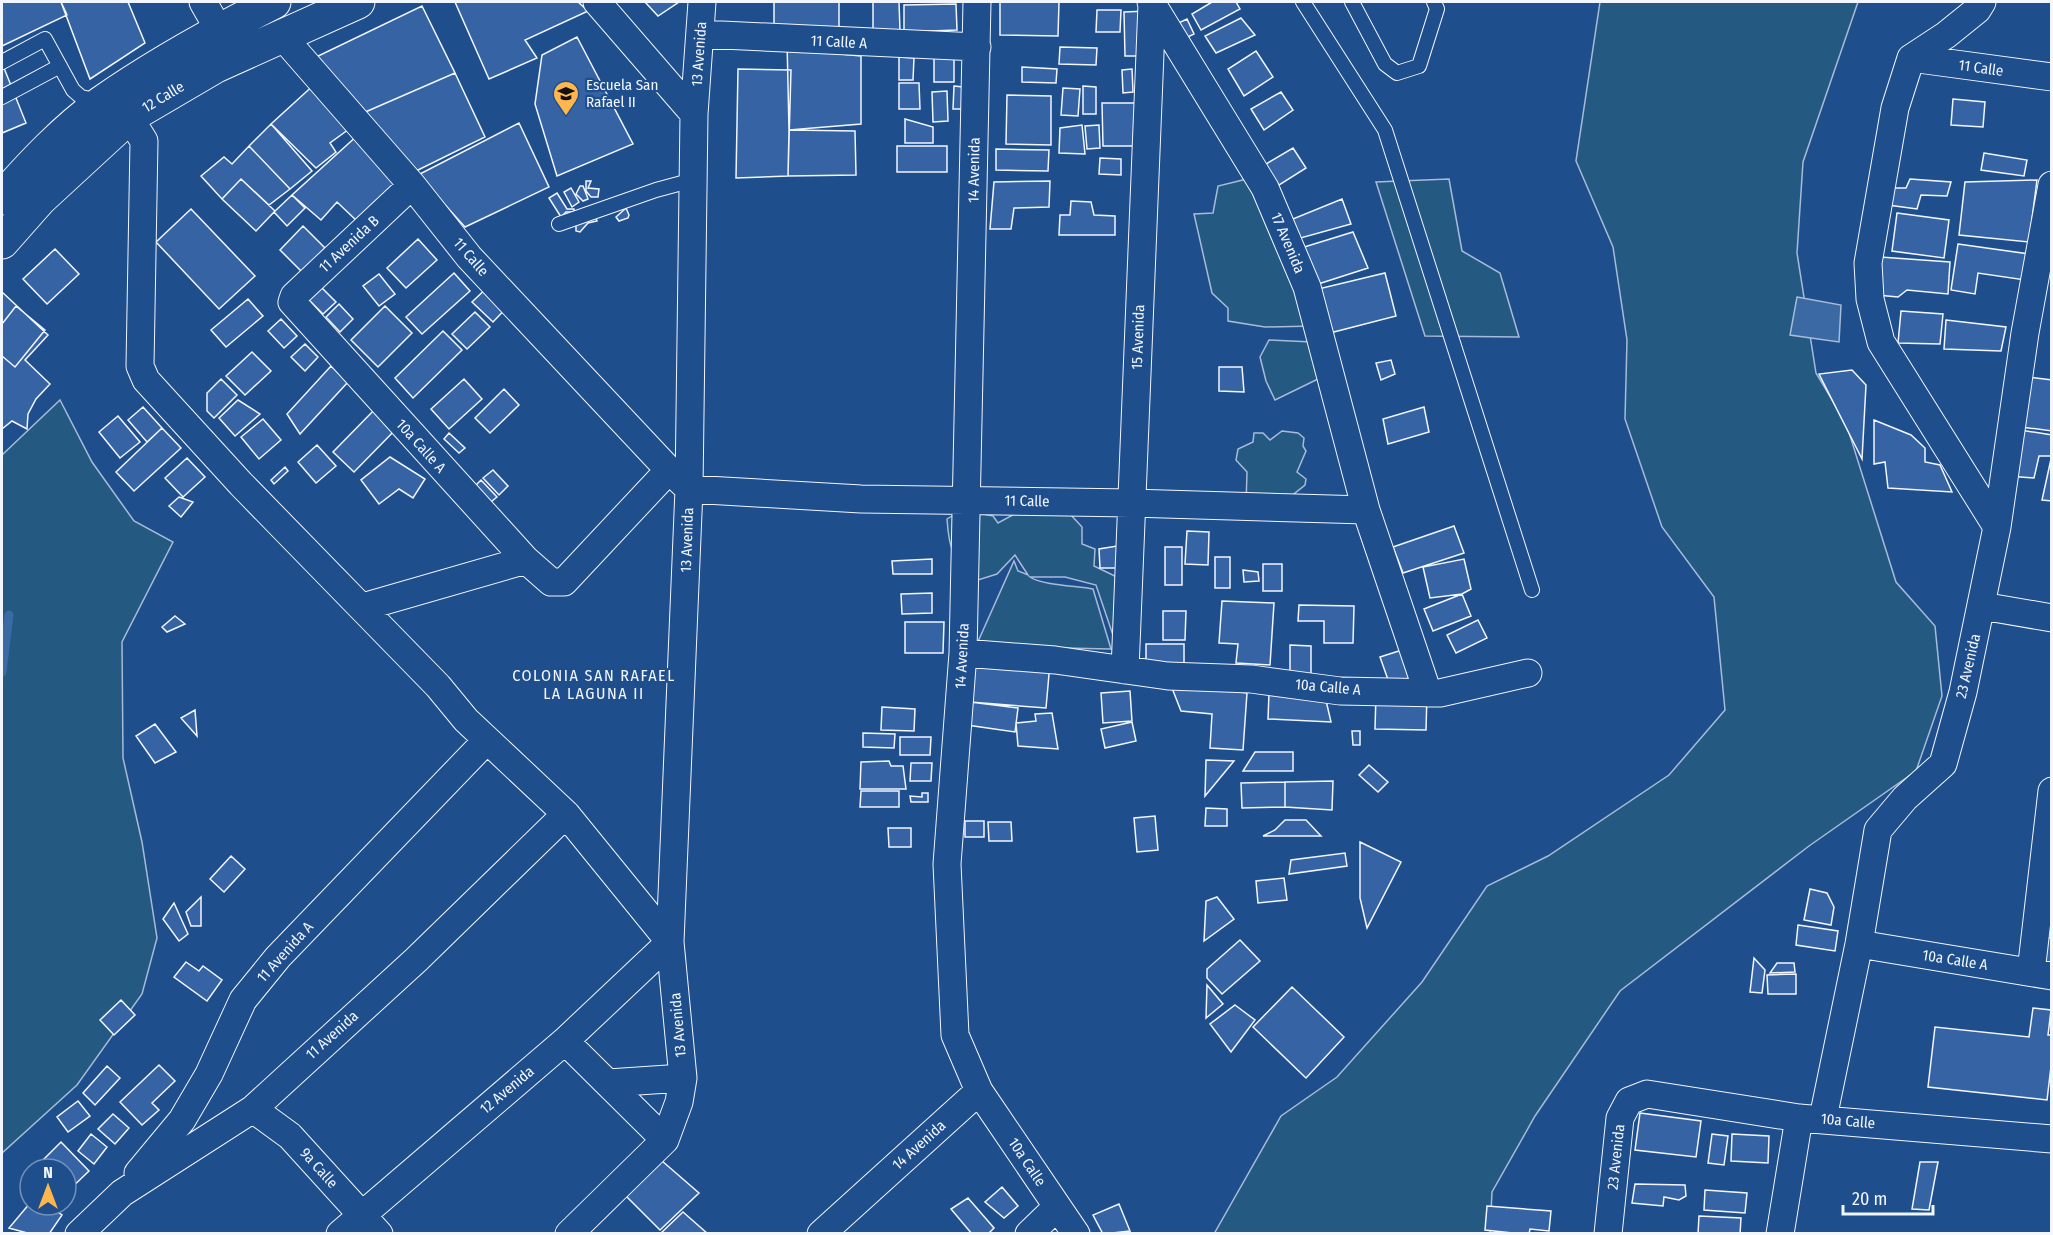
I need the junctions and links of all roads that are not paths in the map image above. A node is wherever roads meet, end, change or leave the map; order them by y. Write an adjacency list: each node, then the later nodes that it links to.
1 (203, 2): 12 (street)
2 (274, 2): 12 (main road, 12 Calle)
3 (358, 2): 14 (main road, 12 Calle)
4 (597, 2): 22 (street)
5 (702, 2): 13 (street, 13 Avenida)
6 (977, 2): 15 (street, 14 Avenida)
7 (1151, 2): 34 (street, 15 Avenida); 35 (street, 17 Avenida)
8 (1303, 2): 38 (lane)
9 (1353, 2): 10 (lane)
10 (1434, 2)
11 (1982, 2): 16 (street)
12 (219, 30): 21 (main road, 12 Calle)
13 (701, 34): 15 (street, 11 Calle A); 22 (street, 13 Avenida)
14 (282, 36): 21 (main road, 12 Calle); 24 (street, 11 Calle)
15 (977, 47): 33 (street, 14 Avenida)
16 (1911, 58): 19 (street, 11 Calle); 36 (street)
17 (2, 62): 18 (lane)
18 (60, 66): 20 (lane); 21 (lane)
19 (2052, 77)
20 (2, 98)
21 (116, 109): 26 (main road, 12 Calle); 29 (main road, 12 Calle); 40 (street)
22 (694, 114): 23 (street, 13 Avenida)
23 (693, 180): 27 (lane); 32 (street, 13 Avenida)
24 (412, 185): 30 (street, 11 Avenida B); 31 (street, 11 Calle)
25 (2052, 185): 28 (street, 23 Avenida)
26 (2, 198)
27 (559, 224)
28 (2048, 232): 36 (street, 23 Avenida)
29 (2, 242)
30 (294, 306): 37 (street, 10a Calle A)
31 (669, 470): 32 (street, 11 Calle); 37 (street, 10a Calle A)
32 (689, 489): 33 (street, 11 Calle); 49 (street, 13 Avenida)
33 (966, 499): 34 (street, 11 Calle); 42 (street, 14 Avenida)
34 (1131, 503): 35 (street, 11 Calle); 43 (street, 15 Avenida)
35 (1366, 510): 45 (street, 17 Avenida)
36 (1997, 527): 39 (street, 23 Avenida)
37 (526, 560): 40 (street)
38 (1532, 590)
39 (1982, 606): 41 (street); 50 (street, 23 Avenida)
40 (363, 607): 46 (street)
41 (2052, 618)
42 (963, 653): 43 (street, 10a Calle A); 55 (street, 14 Avenida)
43 (1125, 670): 45 (street, 10a Calle A)
44 (1528, 673): 45 (street, 10a Calle A)
45 (1428, 693)
46 (487, 740): 48 (street); 61 (street, 11 Avenida A)
47 (2052, 791): 51 (street)
48 (566, 814): 49 (street); 57 (street, 11 Avenida)
49 (670, 942): 52 (street, 12 Avenida); 54 (street, 13 Avenida)
50 (1859, 944): 51 (street, 10a Calle A); 58 (street, 23 Avenida)
51 (2041, 974)
52 (566, 1041): 53 (street); 63 (street, 12 Avenida)
53 (608, 1083): 54 (street); 60 (street)
54 (681, 1090): 60 (street, 13 Avenida)
55 (979, 1091): 62 (street, 10a Calle); 67 (street, 14 Avenida)
56 (1647, 1094): 58 (street, 10a Calle); 70 (street, 23 Avenida)
57 (253, 1108): 61 (street, 11 Avenida); 63 (street, 9a Calle)
58 (1811, 1118): 59 (street, 10a Calle); 71 (street, 23 Avenida)
59 (2052, 1139)
60 (665, 1140): 66 (street, 13 Avenida)
61 (122, 1193): 64 (street, 11 Avenida)
62 (1057, 1207): 68 (street); 69 (street, 10a Calle)
63 (370, 1224): 65 (street, 12 Avenida)
64 (79, 1233)
65 (340, 1233)
66 (568, 1233)
67 (821, 1233)
68 (1029, 1233)
69 (1076, 1233)
70 (1608, 1233)
71 (1780, 1233)

